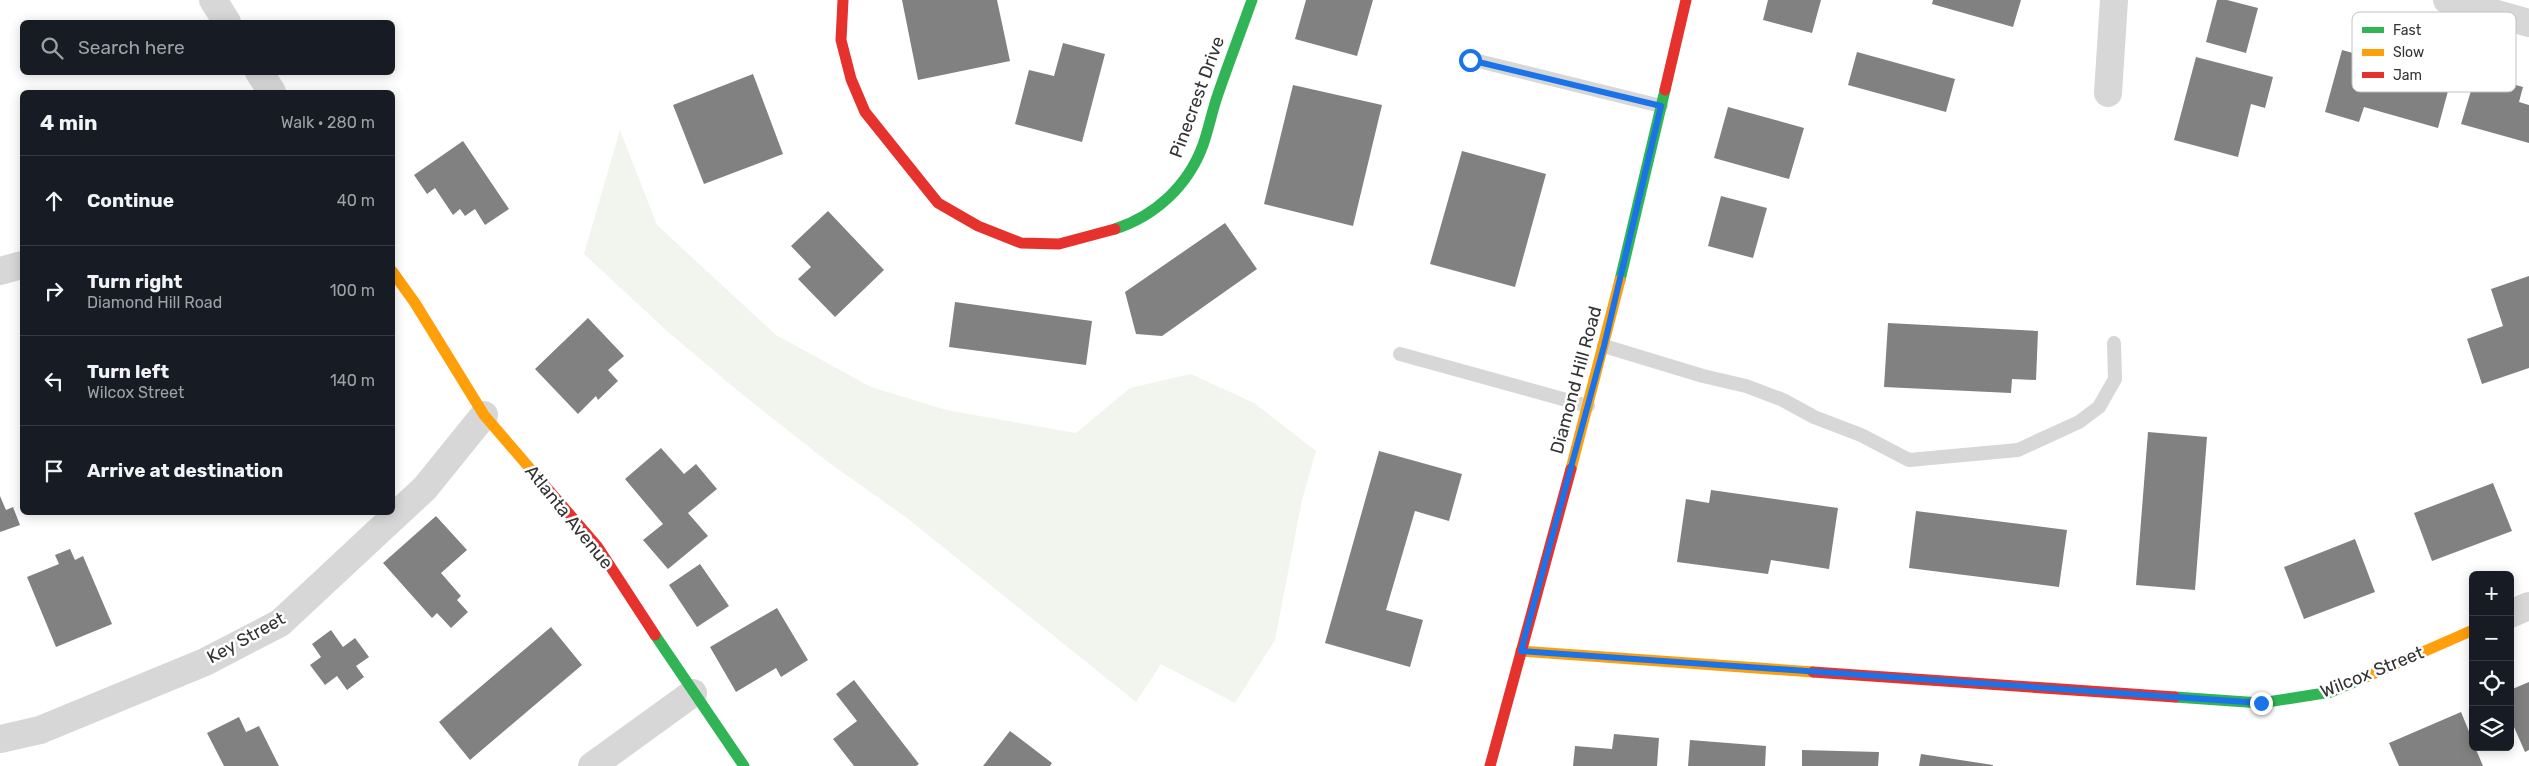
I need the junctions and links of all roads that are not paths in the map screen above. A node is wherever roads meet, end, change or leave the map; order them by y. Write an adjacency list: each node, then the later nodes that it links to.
1 (213, 0): 9 (street)
2 (843, 0): 3 (street, Pinecrest Drive)
3 (1252, 0)
4 (1686, 0): 15 (street, Diamond Hill Road)
5 (2114, 0): 14 (street)
6 (2447, 0): 7 (street)
7 (2490, 12)
8 (2516, 19): 10 (street)
9 (226, 20)
10 (2529, 23)
11 (1470, 60): 15 (lane)
12 (262, 75): 13 (street)
13 (271, 90)
14 (2108, 93)
15 (1661, 106): 20 (street, Diamond Hill Road)
16 (20, 266): 17 (street)
17 (0, 271)
18 (395, 275): 23 (street, Atlanta Avenue)
19 (2114, 343): 20 (lane)
20 (1604, 346): 22 (street, Diamond Hill Road)
21 (1400, 354): 22 (lane)
22 (1588, 406): 27 (street, Diamond Hill Road)
23 (484, 415): 28 (street, Atlanta Avenue); 29 (street, Key Street)
24 (2529, 606): 25 (street)
25 (2514, 612)
26 (2469, 632): 27 (street, Wilcox Street)
27 (1521, 651): 32 (street, Diamond Hill Road)
28 (693, 693): 30 (street); 31 (street, Atlanta Avenue)
29 (0, 739)
30 (592, 766)
31 (744, 766)
32 (1490, 766)

